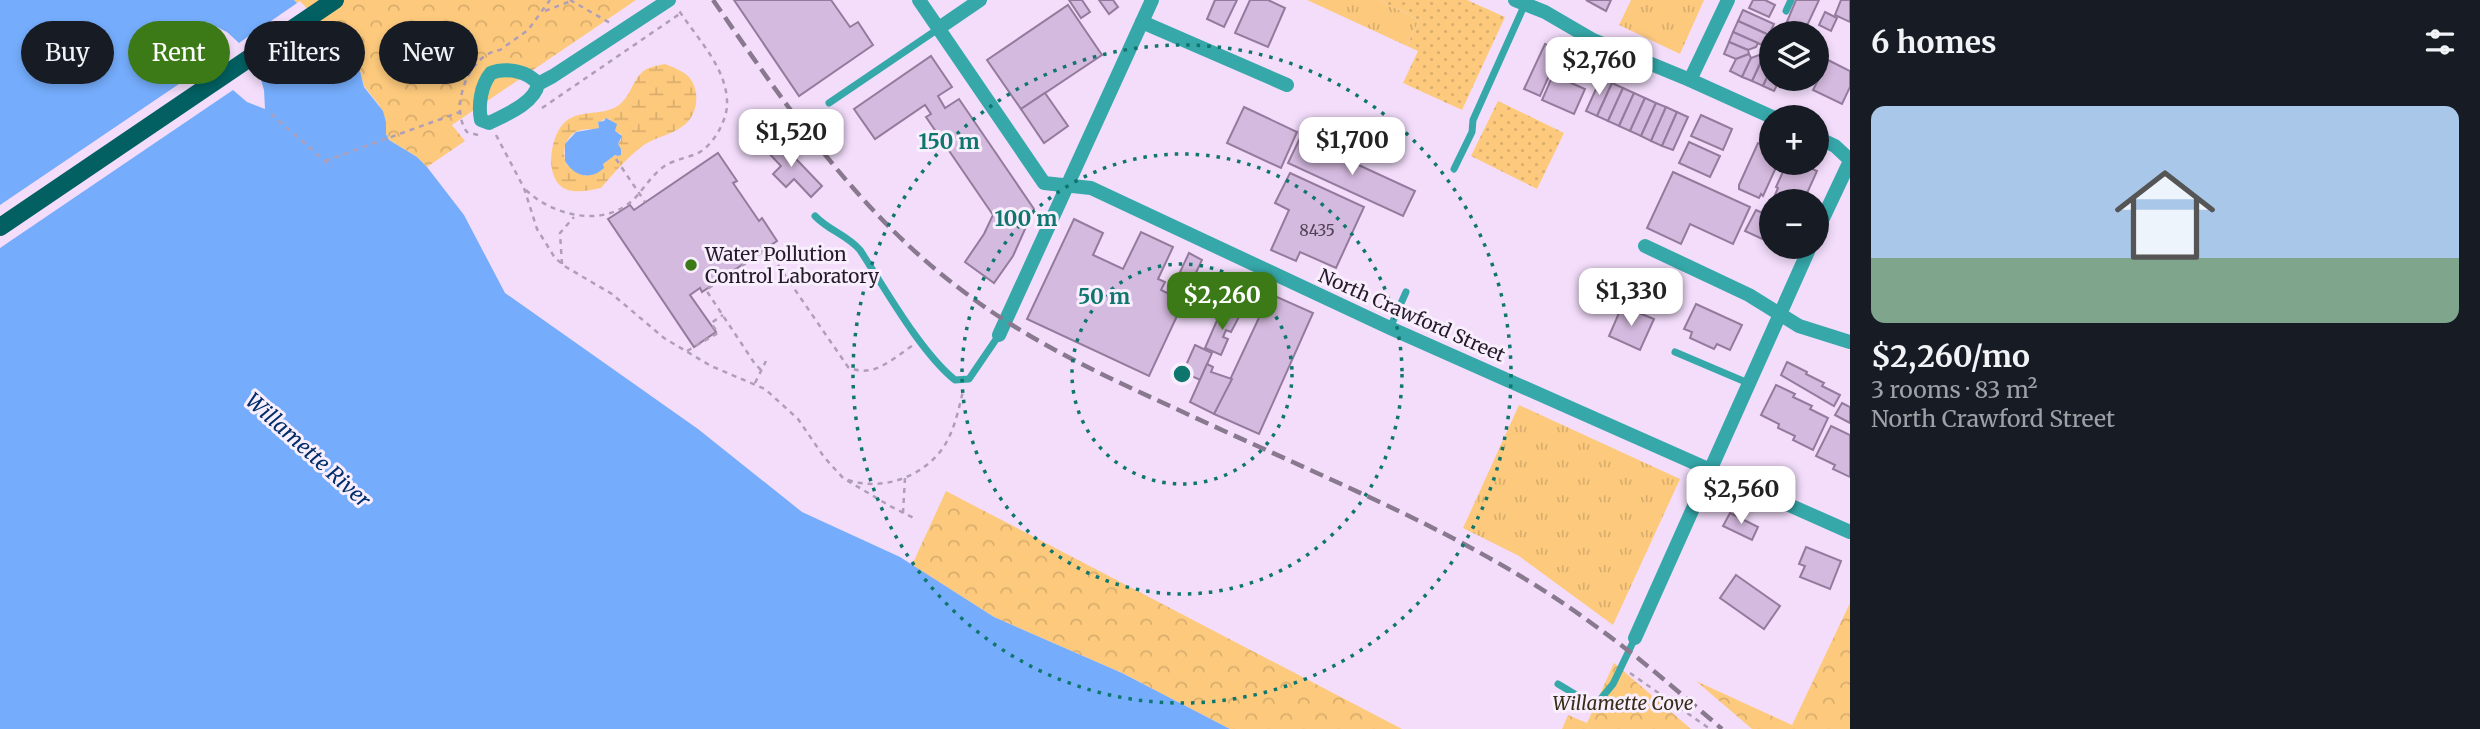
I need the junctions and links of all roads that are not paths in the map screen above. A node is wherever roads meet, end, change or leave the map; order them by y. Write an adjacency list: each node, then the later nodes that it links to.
1 (335, 0): 23 (main road)
2 (919, 0): 11 (street, North Crawford Street)
3 (980, 0): 11 (street)
4 (1152, 0): 10 (street)
5 (1728, 0): 12 (street)
6 (1791, 0): 9 (lane)
7 (1520, 2): 12 (street); 19 (lane)
8 (673, 3): 13 (street)
9 (1786, 10)
10 (1142, 22): 14 (street); 20 (street)
11 (939, 28): 15 (lane); 20 (street, North Crawford Street)
12 (1690, 80): 16 (street)
13 (538, 83): 13 (street)
14 (1287, 85)
15 (829, 103)
16 (1759, 111)
17 (1829, 143): 18 (street)
18 (1850, 160): 21 (street)
19 (1454, 169)
20 (1067, 186): 28 (street, North Crawford Street); 29 (street)
21 (1829, 205)
22 (814, 216): 29 (lane)
23 (0, 227)
24 (1645, 246): 27 (street)
25 (1805, 259): 27 (street)
26 (1406, 292): 28 (lane)
27 (1780, 313): 30 (street); 32 (street)
28 (1390, 328): 33 (street, North Crawford Street)
29 (999, 335)
30 (1850, 342)
31 (1675, 352): 32 (lane)
32 (1748, 383): 33 (street)
33 (1709, 471): 34 (street, North Crawford Street); 35 (street)
34 (1850, 532)
35 (1635, 638): 36 (lane)
36 (1558, 684)

